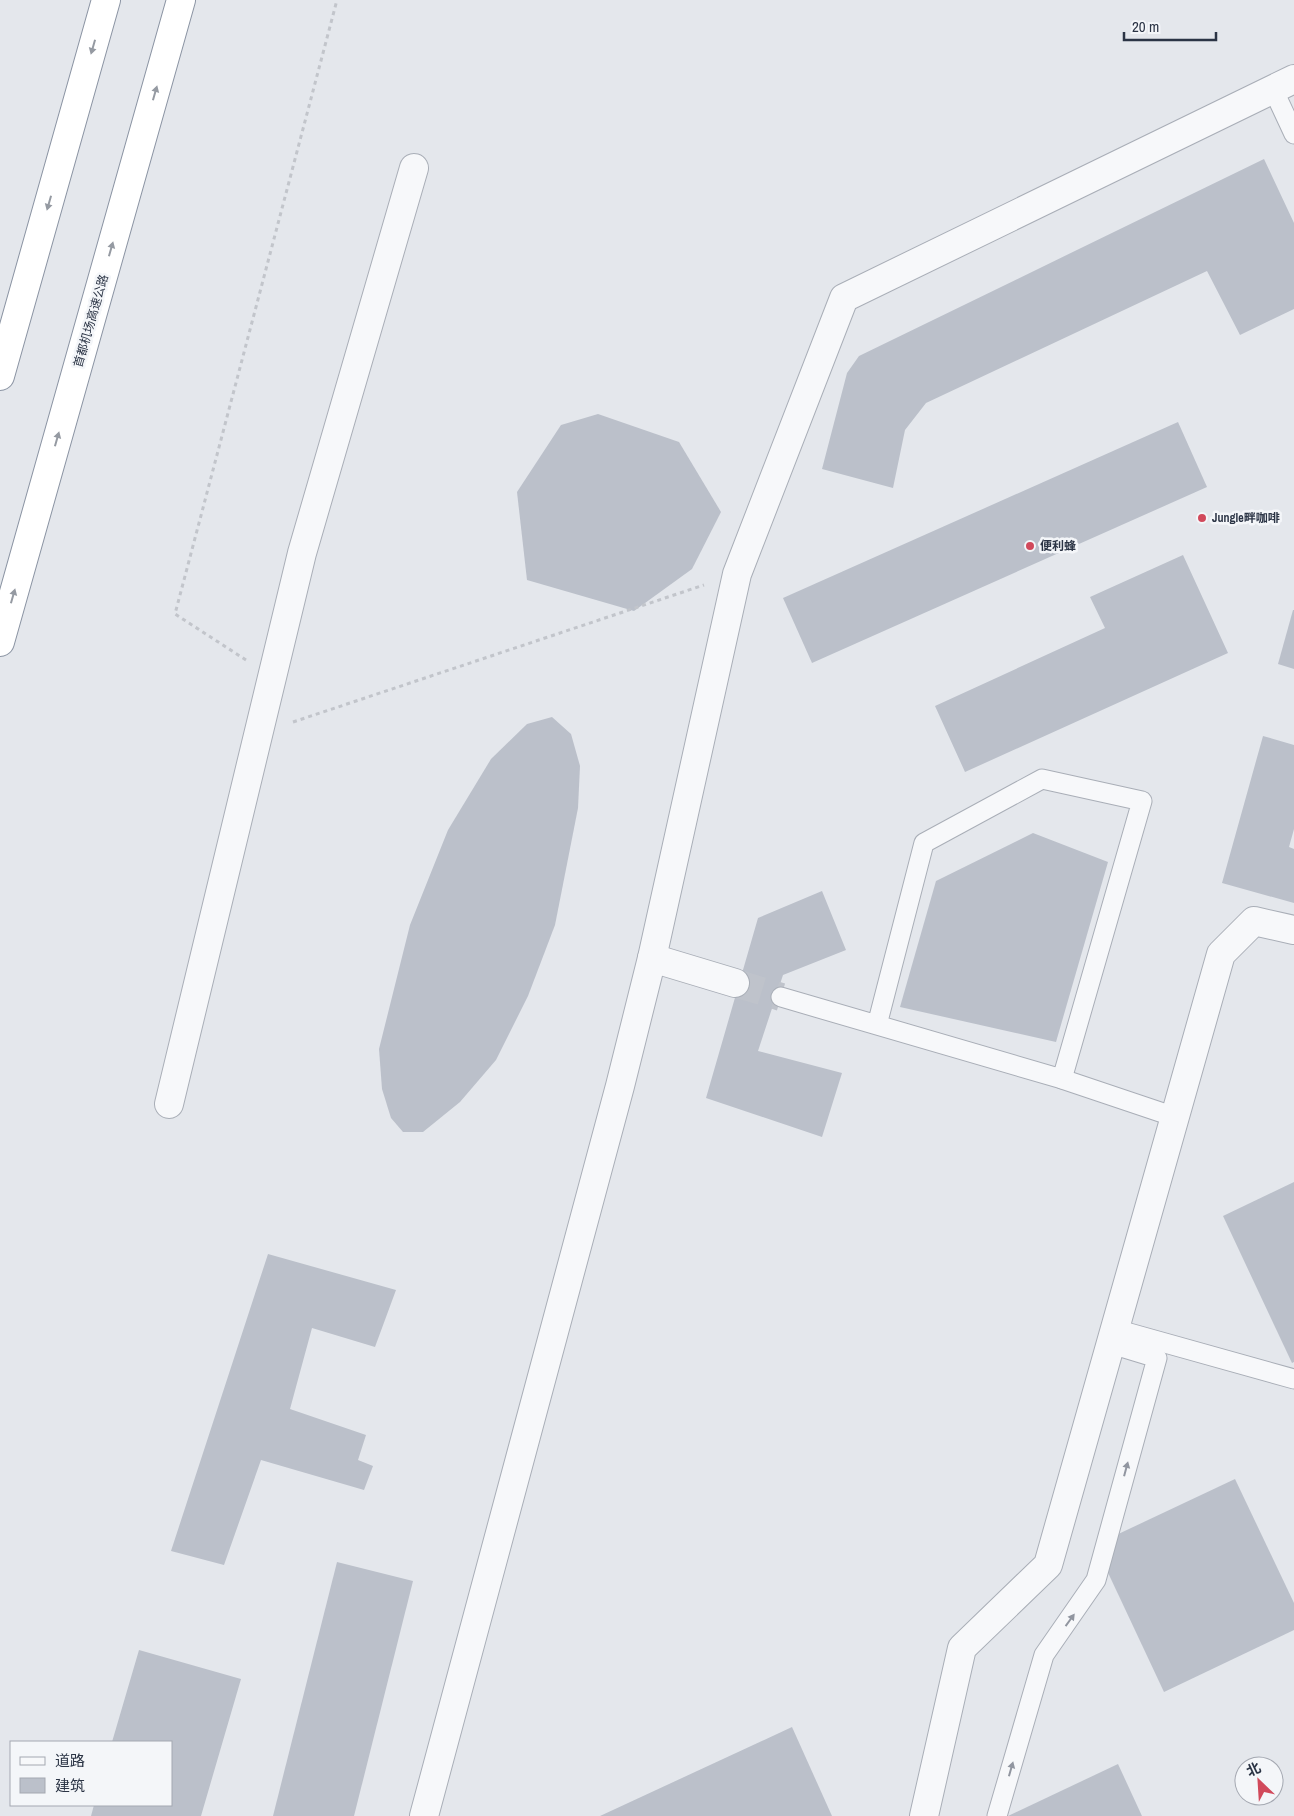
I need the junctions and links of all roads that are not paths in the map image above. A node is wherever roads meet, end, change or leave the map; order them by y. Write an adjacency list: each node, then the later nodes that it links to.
1 (106, 0): 6 (highway, one-way to 6)
2 (181, 0): 7 (highway, 首都机场高速公路, one-way to 2)
3 (1284, 84): 4 (lane); 9 (street)
4 (1294, 134)
5 (414, 168): 14 (street)
6 (0, 376)
7 (0, 642)
8 (1294, 930): 15 (street)
9 (652, 958): 10 (street); 18 (street)
10 (735, 983)
11 (781, 997): 12 (lane)
12 (876, 1025): 13 (lane); 13 (lane)
13 (1062, 1079): 15 (lane)
14 (169, 1104)
15 (1175, 1117): 16 (street)
16 (1113, 1336): 17 (lane); 19 (street); 20 (lane, one-way to 16)
17 (1294, 1379)
18 (424, 1816)
19 (924, 1816)
20 (998, 1816)

